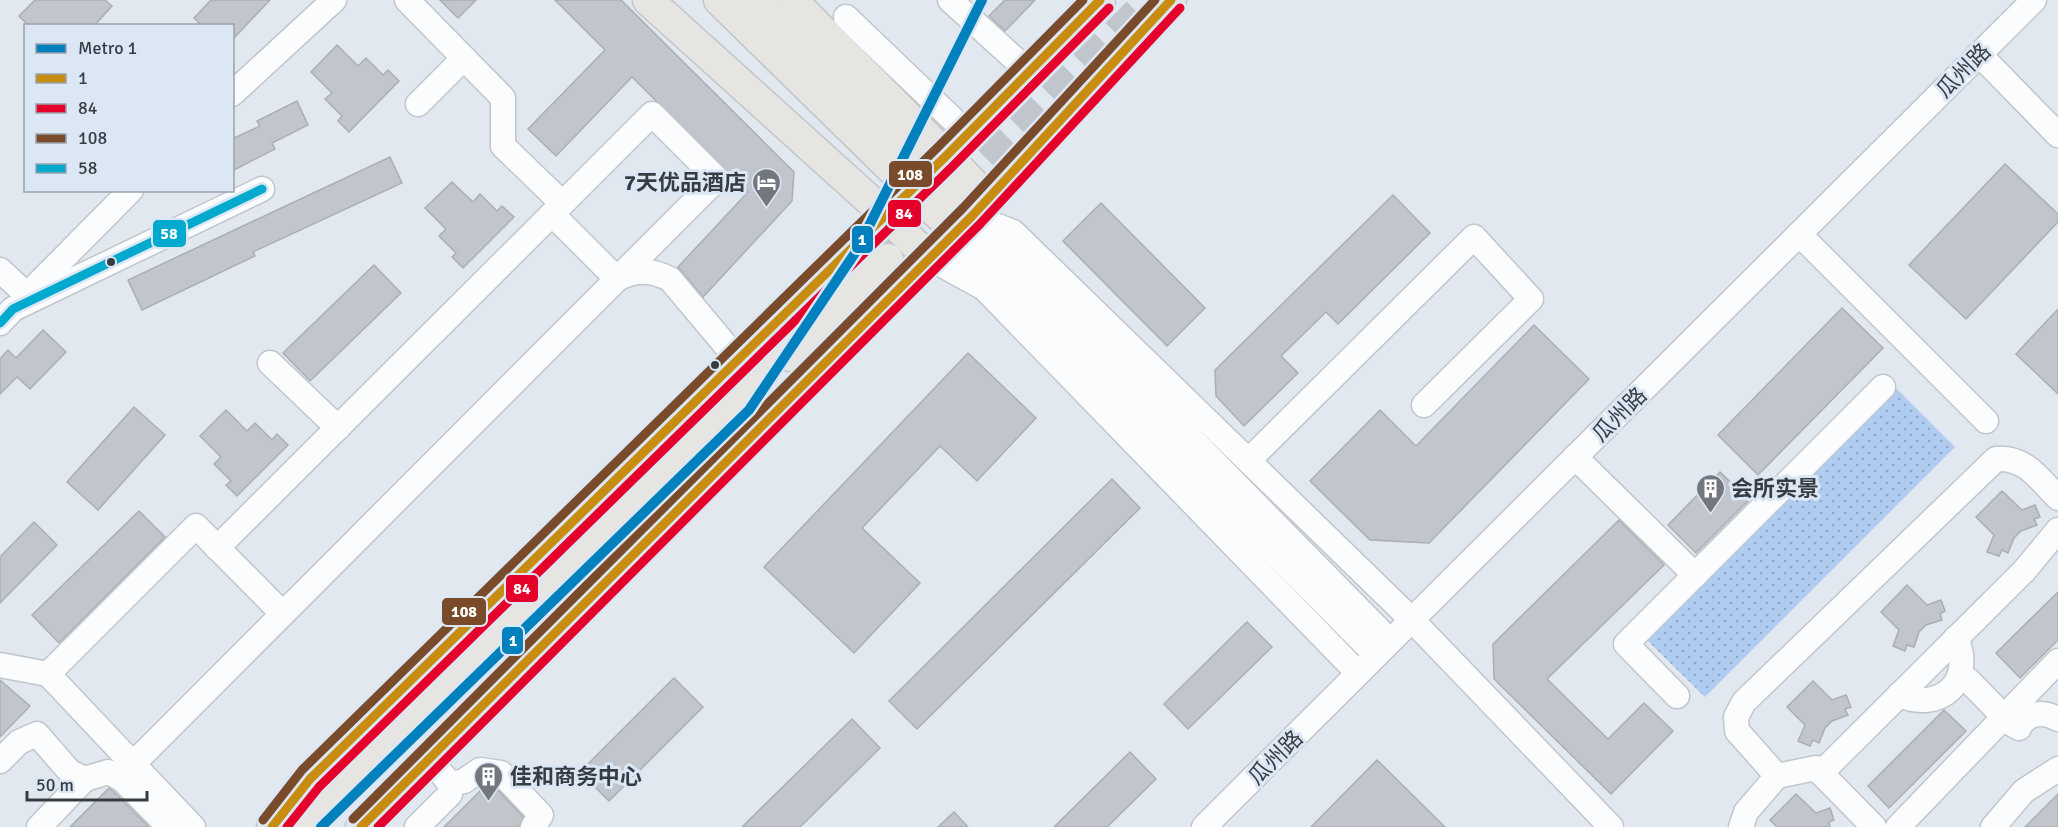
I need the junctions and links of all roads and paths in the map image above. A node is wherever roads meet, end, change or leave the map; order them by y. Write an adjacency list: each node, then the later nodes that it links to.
1 (334, 0): 15 (street)
2 (407, 0): 13 (street)
3 (648, 0): 24 (main road)
4 (719, 0): 19 (main road)
5 (754, 0): 19 (main road)
6 (792, 0): 19 (main road)
7 (950, 0): 14 (street)
8 (1100, 0): 14 (main road)
9 (1172, 0): 23 (main road)
10 (2034, 0): 12 (street, 瓜州路)
11 (846, 17): 17 (street)
12 (1979, 54): 18 (street); 25 (street, 瓜州路)
13 (464, 58): 16 (street); 22 (street)
14 (1029, 72): 17 (main road)
15 (234, 92)
16 (418, 104)
17 (968, 134): 19 (main road)
18 (2058, 135)
19 (930, 172): 23 (main road); 24 (main road)
20 (262, 189): 30 (street)
21 (129, 192): 30 (street)
22 (557, 208): 28 (street); 28 (street); 36 (street)
23 (972, 215): 26 (main road); 29 (street); 38 (street); 46 (street)
24 (886, 216): 26 (main road); 31 (main road)
25 (1799, 234): 35 (street); 37 (street, 瓜州路)
26 (929, 258): 29 (street); 56 (main road)
27 (0, 270): 30 (street)
28 (617, 279): 31 (street); 43 (street)
29 (984, 288): 49 (street)
30 (13, 309)
31 (738, 360): 68 (main road)
32 (270, 363): 36 (street)
33 (1883, 387): 42 (street)
34 (1424, 405): 38 (street)
35 (1986, 421)
36 (338, 428): 41 (street)
37 (1575, 457): 42 (street); 44 (street, 瓜州路)
38 (1250, 459): 44 (street)
39 (2058, 498): 61 (street)
40 (2058, 530): 45 (street)
41 (217, 548): 43 (street); 50 (street)
42 (1695, 575): 53 (street)
43 (282, 613): 58 (street)
44 (1412, 620): 46 (street, 瓜州路); 64 (street)
45 (1956, 638): 51 (street); 52 (street)
46 (1383, 648): 49 (street, 瓜州路)
47 (2058, 662): 54 (street)
48 (0, 665): 50 (street)
49 (1358, 673): 74 (street, 瓜州路)
50 (48, 674): 58 (street)
51 (1959, 678): 52 (street); 54 (street)
52 (1899, 695): 60 (street)
53 (1677, 696)
54 (2004, 717): 55 (street); 77 (street)
55 (2058, 719)
56 (429, 759): 63 (street); 71 (main road)
57 (0, 761): 62 (street)
58 (133, 764): 67 (street)
59 (2058, 769): 78 (street)
60 (1821, 773): 61 (street); 76 (street)
61 (1777, 776): 75 (street)
62 (85, 779): 65 (street); 66 (street)
63 (450, 784): 72 (street); 73 (street)
64 (1604, 824)
65 (39, 827)
66 (169, 827)
67 (193, 827)
68 (272, 827)
69 (292, 827): 70 (main road)
70 (320, 827)
71 (361, 827)
72 (417, 827)
73 (533, 827)
74 (1204, 827)
75 (1741, 827)
76 (1874, 827)
77 (1898, 827)
78 (1993, 827)

